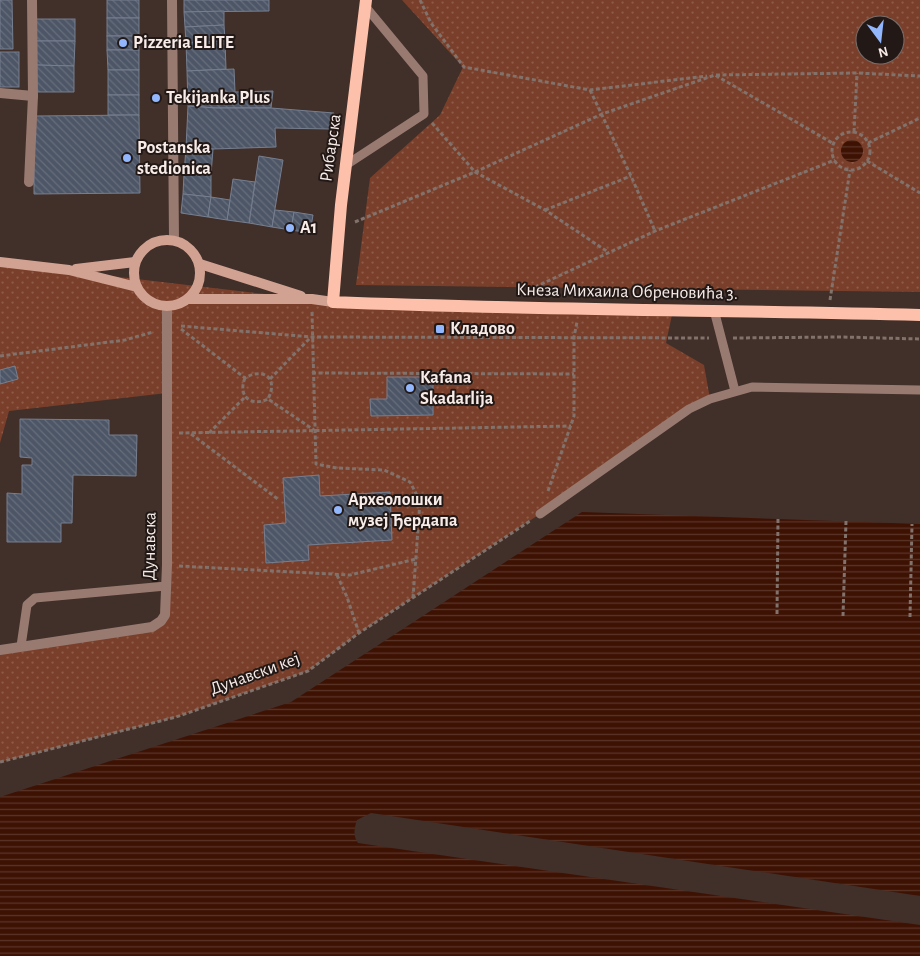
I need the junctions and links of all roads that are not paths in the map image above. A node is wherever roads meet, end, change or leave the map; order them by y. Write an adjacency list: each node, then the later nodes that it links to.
1 (32, 0): 5 (street)
2 (172, 0): 8 (street)
3 (366, 3): 6 (main road, Рибарска); 6 (lane)
4 (0, 93): 5 (street)
5 (33, 96): 7 (street)
6 (346, 165): 16 (main road, Рибарска)
7 (29, 182)
8 (174, 240): 10 (main road); 11 (main road)
9 (0, 262): 12 (main road)
10 (135, 262): 12 (main road); 13 (main road)
11 (200, 264): 14 (main road); 15 (main road)
12 (69, 270): 13 (main road)
13 (137, 287): 17 (main road)
14 (189, 299): 15 (main road); 17 (main road)
15 (312, 299): 16 (main road)
16 (333, 302): 18 (main road, Кнеза Михаила Обреновића 3.)
17 (167, 306): 23 (street, Дунавска)
18 (714, 310): 19 (main road, Кнеза Михаила Обреновића 3.); 21 (lane)
19 (920, 315)
20 (920, 390): 21 (lane)
21 (735, 391): 22 (lane)
22 (540, 514)
23 (166, 586): 24 (street, Дунавска); 24 (lane)
24 (22, 646): 25 (street, Дунавска)
25 (0, 650)

